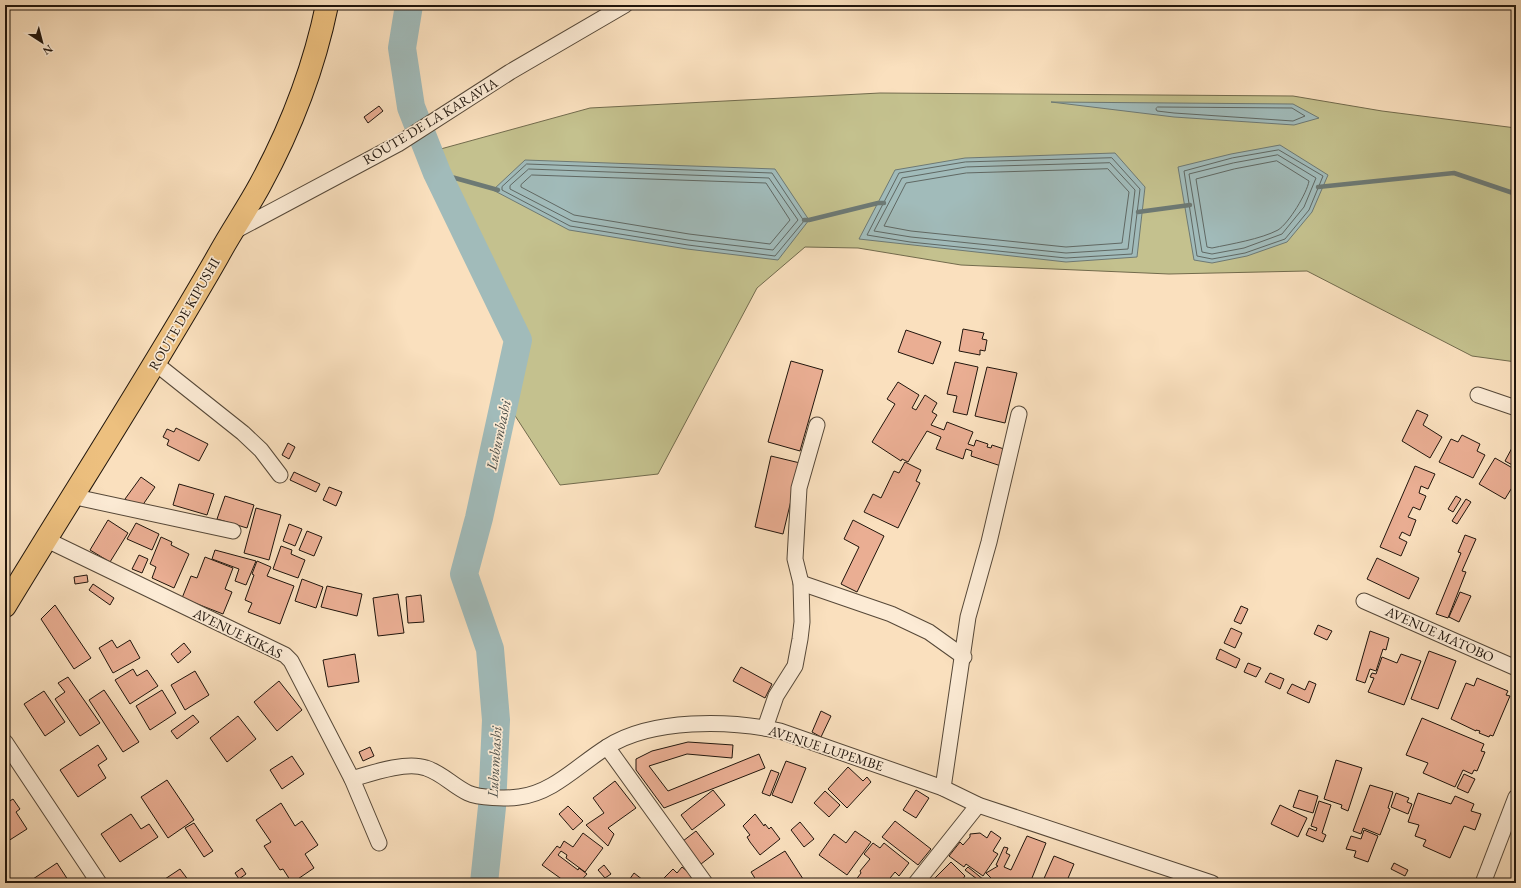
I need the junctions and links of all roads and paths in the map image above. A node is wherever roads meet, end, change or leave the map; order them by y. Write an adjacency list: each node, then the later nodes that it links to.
1 (327, 5): 3 (highway, ROUTE DE KIPUSHI)
2 (625, 5): 3 (street, ROUTE DE LA KARAVIA)
3 (232, 233): 4 (highway, ROUTE DE KIPUSHI)
4 (155, 363): 9 (street); 10 (highway, ROUTE DE KIPUSHI)
5 (1478, 395): 6 (street)
6 (1516, 408)
7 (1019, 414): 16 (street)
8 (817, 425): 13 (street)
9 (280, 475)
10 (71, 496): 11 (street); 12 (highway, ROUTE DE KIPUSHI)
11 (233, 531)
12 (45, 539): 15 (highway, ROUTE DE KIPUSHI); 21 (street, AVENUE KIKAS)
13 (801, 583): 16 (street); 18 (street)
14 (1364, 601): 17 (street, AVENUE MATOBO)
15 (5, 606)
16 (964, 657): 22 (street)
17 (1516, 668)
18 (765, 728): 20 (street, AVENUE LUPEMBE); 22 (street, AVENUE LUPEMBE)
19 (5, 742): 26 (street)
20 (607, 747): 21 (street, AVENUE LUPEMBE); 27 (street)
21 (352, 779): 25 (street, AVENUE KIKAS)
22 (943, 788): 24 (street, AVENUE LUPEMBE)
23 (1516, 797): 30 (street)
24 (978, 805): 28 (street); 29 (street, AVENUE LUPEMBE)
25 (379, 843)
26 (99, 883)
27 (705, 883)
28 (916, 883)
29 (1212, 883)
30 (1483, 883)

